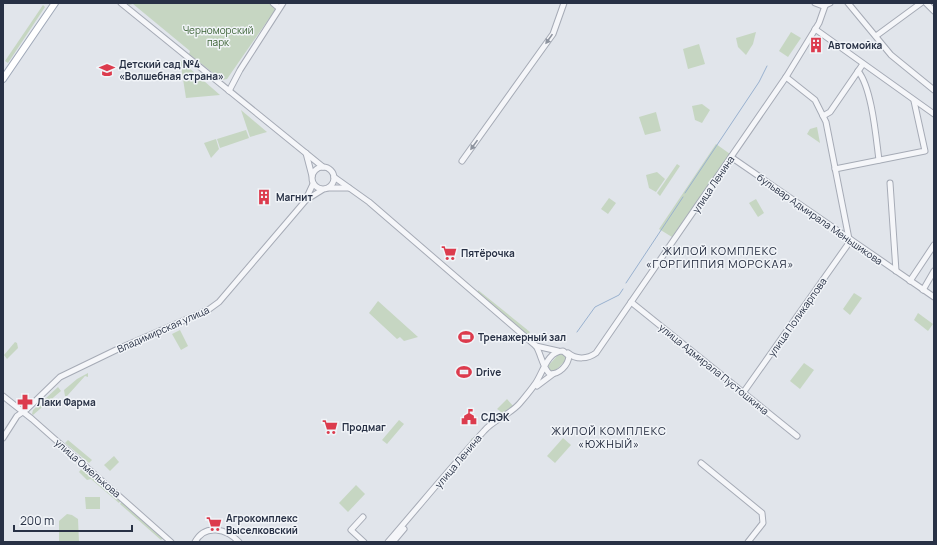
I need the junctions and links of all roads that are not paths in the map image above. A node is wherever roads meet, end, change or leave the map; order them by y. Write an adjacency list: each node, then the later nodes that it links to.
1 (55, 3): 19 (main road)
2 (121, 3): 21 (street)
3 (273, 3): 12 (street)
4 (283, 3): 12 (street)
5 (564, 3): 28 (street, one-way to 28)
6 (816, 3): 11 (street)
7 (830, 3): 11 (street)
8 (848, 3): 15 (street)
9 (921, 3): 15 (street)
10 (926, 3): 13 (street)
11 (824, 6): 14 (street, улица Ленина)
12 (279, 8): 21 (street)
13 (934, 12)
14 (815, 29): 16 (street); 18 (street, улица Ленина)
15 (876, 36): 20 (street)
16 (863, 64): 17 (street); 22 (street)
17 (858, 71): 24 (street); 27 (street)
18 (786, 77): 24 (street); 26 (street, улица Ленина)
19 (3, 79)
20 (934, 90)
21 (229, 91): 25 (street)
22 (914, 101): 23 (street); 27 (street)
23 (934, 114)
24 (823, 116): 30 (street)
25 (306, 153): 29 (street); 31 (street)
26 (731, 157): 39 (street, бульвар Адмирала Меньшикова); 46 (street, улица Ленина)
27 (880, 160): 30 (street)
28 (462, 161)
29 (323, 167): 31 (street); 32 (street)
30 (835, 169): 39 (street)
31 (312, 176): 34 (street)
32 (334, 177): 35 (street); 36 (street)
33 (890, 183): 41 (street)
34 (313, 184): 37 (street); 38 (street, Владимирская улица)
35 (328, 188): 36 (street); 37 (street)
36 (350, 188): 47 (street)
37 (322, 190): 38 (street, Владимирская улица)
38 (306, 200): 56 (street, Владимирская улица)
39 (850, 239): 41 (street, бульвар Адмирала Меньшикова); 54 (street, улица Поликарпова)
40 (934, 245): 43 (street)
41 (896, 271): 43 (street, бульвар Адмирала Меньшикова)
42 (934, 271): 44 (street)
43 (910, 281): 44 (street, бульвар Адмирала Меньшикова)
44 (923, 290): 45 (street, бульвар Адмирала Меньшикова)
45 (934, 297)
46 (631, 302): 50 (street, улица Ленина); 54 (street, улица Адмирала Пустошкина)
47 (536, 346): 48 (street); 52 (street)
48 (559, 351): 49 (street); 52 (street)
49 (567, 353): 50 (street); 51 (street)
50 (575, 358): 51 (street)
51 (567, 363): 53 (street)
52 (545, 366): 53 (street); 65 (street, улица Ленина)
53 (554, 374): 66 (street, улица Ленина)
54 (743, 393): 57 (street, улица Адмирала Пустошкина)
55 (3, 396): 56 (street, улица Омелькова)
56 (23, 412): 58 (street, Владимирская улица); 61 (street, улица Омелькова)
57 (797, 436)
58 (3, 438)
59 (701, 463): 67 (street)
60 (363, 517): 64 (street)
61 (171, 542)
62 (195, 542): 63 (street)
63 (239, 542)
64 (364, 542)
65 (388, 542)
66 (393, 542)
67 (748, 542)

